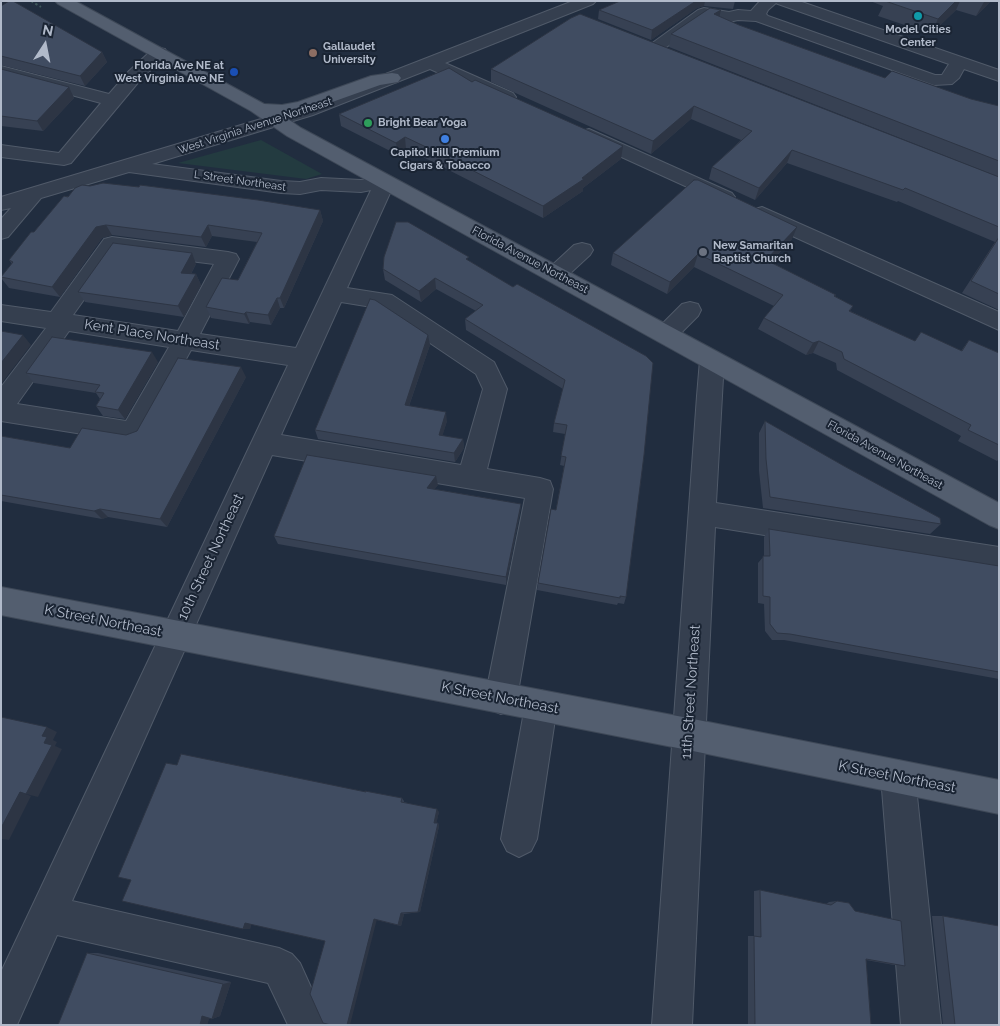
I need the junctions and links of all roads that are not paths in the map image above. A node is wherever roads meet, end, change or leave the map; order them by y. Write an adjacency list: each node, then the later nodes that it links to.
1 (64, 1): 9 (main road, Florida Avenue Northeast)
2 (588, 1): 5 (street)
3 (770, 1): 6 (street)
4 (783, 1): 10 (street)
5 (561, 12): 7 (street); 11 (street)
6 (760, 17): 8 (street); 10 (street)
7 (585, 22)
8 (634, 42)
9 (159, 53): 15 (street); 17 (main road, Florida Avenue Northeast)
10 (959, 62): 13 (street)
11 (431, 63): 14 (street); 16 (street)
12 (1, 71): 15 (street)
13 (999, 76)
14 (392, 78): 17 (main road)
15 (113, 101): 19 (street)
16 (520, 103)
17 (269, 115): 20 (street, West Virginia Avenue Northeast); 21 (main road, Florida Avenue Northeast)
18 (574, 128): 31 (street)
19 (1, 151)
20 (125, 166): 21 (street, L Street Northeast); 22 (street, West Virginia Avenue Northeast)
21 (385, 182): 26 (main road, Florida Avenue Northeast); 27 (street, 10th Street Northeast)
22 (34, 194): 23 (street, West Virginia Avenue Northeast); 24 (street)
23 (1, 204)
24 (1, 232)
25 (582, 250): 26 (street)
26 (556, 274): 32 (main road, Florida Avenue Northeast)
27 (332, 293): 34 (street, 10th Street Northeast); 39 (street)
28 (690, 310): 32 (street)
29 (1, 313): 30 (street, Kent Place Northeast)
30 (60, 321): 33 (street, Kent Place Northeast); 33 (street); 36 (street)
31 (999, 322)
32 (666, 334): 35 (main road, Florida Avenue Northeast)
33 (185, 340): 34 (street, Kent Place Northeast); 37 (street)
34 (303, 358): 38 (street, 10th Street Northeast)
35 (712, 360): 40 (street, 11th Street Northeast); 41 (main road, Florida Avenue Northeast)
36 (1, 406)
37 (1, 411)
38 (264, 443): 39 (street); 44 (street, 10th Street Northeast)
39 (471, 478): 45 (street)
40 (702, 513): 42 (street); 47 (street, 11th Street Northeast)
41 (999, 517)
42 (999, 560)
43 (1, 601): 44 (main road, K Street Northeast)
44 (175, 636): 45 (main road, K Street Northeast); 51 (street, 10th Street Northeast)
45 (501, 698): 46 (main road, K Street Northeast)
46 (541, 706): 47 (main road, K Street Northeast); 50 (street)
47 (688, 734): 48 (main road, K Street Northeast); 54 (street, 11th Street Northeast)
48 (898, 777): 49 (main road, K Street Northeast); 55 (street)
49 (999, 797)
50 (519, 838)
51 (48, 914): 52 (street, 10th Street Northeast); 53 (street)
52 (1, 1016)
53 (308, 1025)
54 (672, 1025)
55 (921, 1025)

